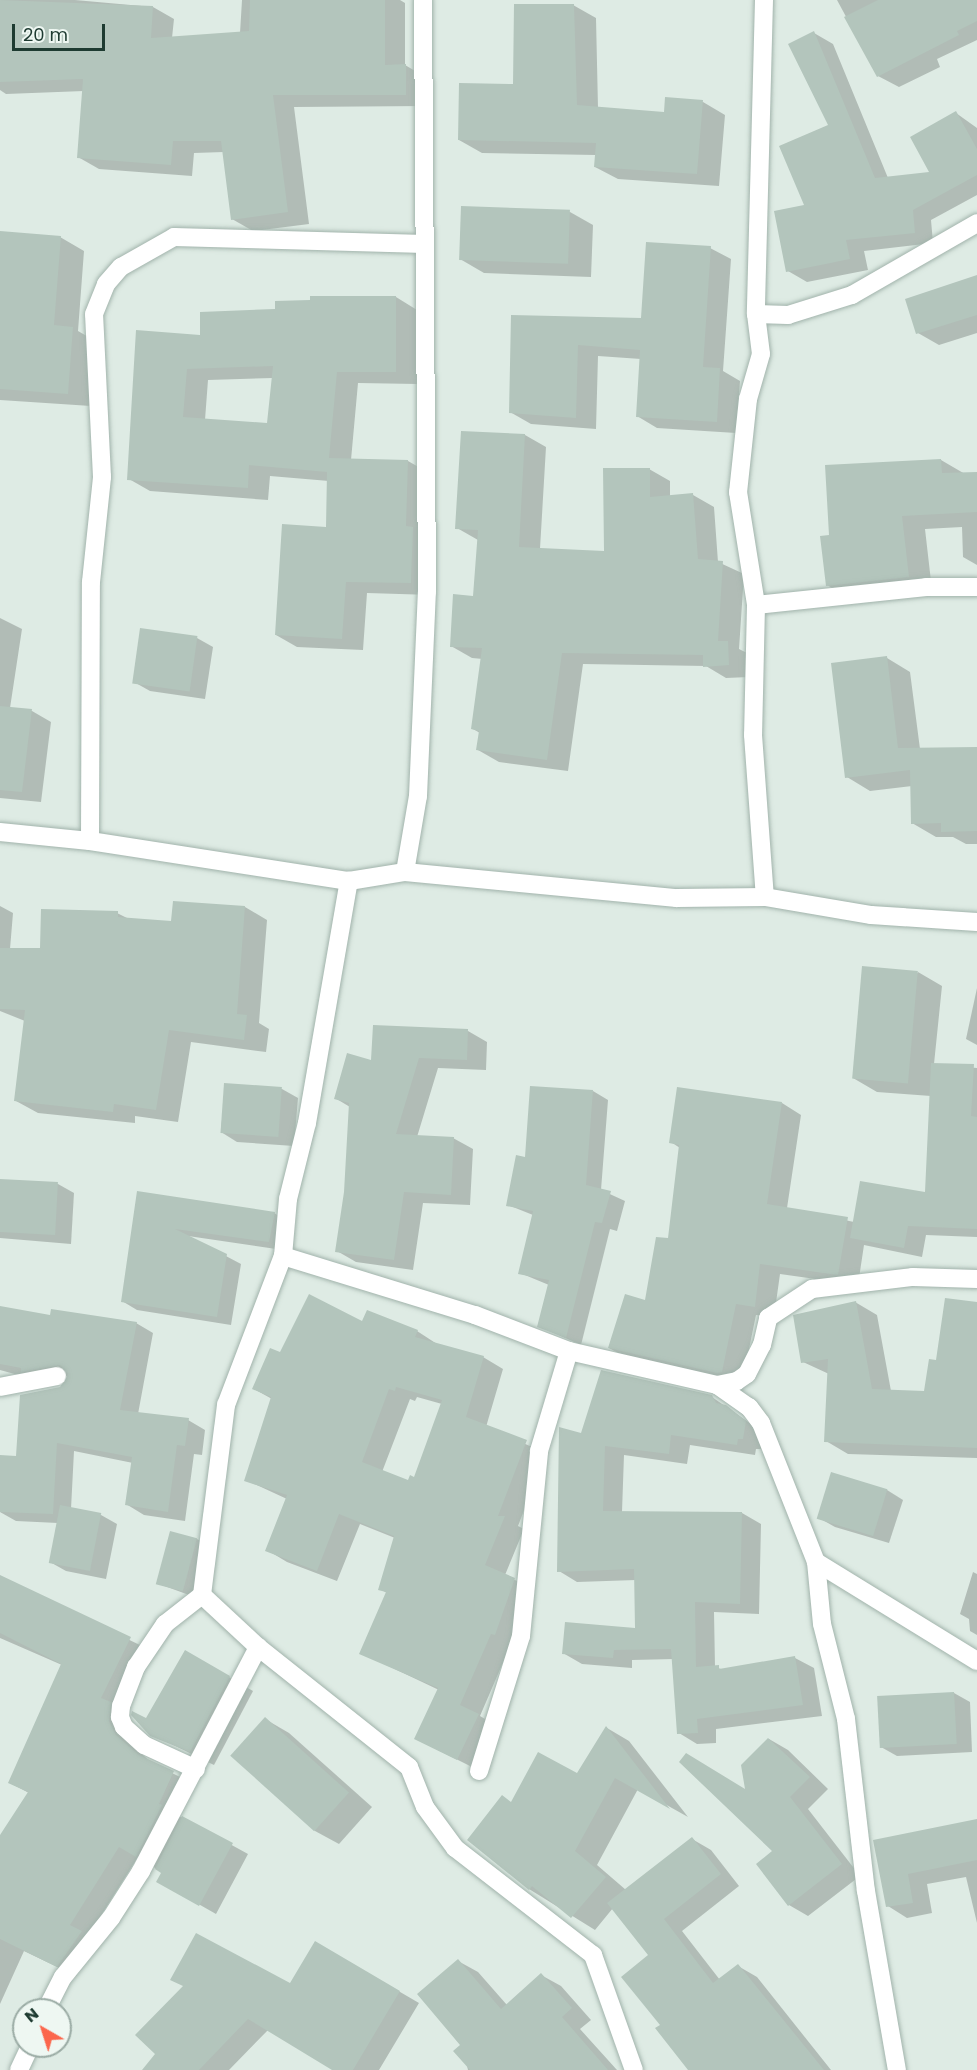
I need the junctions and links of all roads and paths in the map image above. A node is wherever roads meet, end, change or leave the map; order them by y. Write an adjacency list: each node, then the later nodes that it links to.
1 (423, 0): 4 (street)
2 (764, 0): 5 (street)
3 (977, 223): 5 (street)
4 (425, 244): 9 (street); 10 (street)
5 (756, 314): 7 (street)
6 (977, 587): 7 (street)
7 (756, 605): 12 (street)
8 (0, 832): 9 (street)
9 (90, 841): 11 (street)
10 (405, 872): 11 (street); 12 (street)
11 (349, 881): 14 (street)
12 (765, 897): 13 (street)
13 (977, 922)
14 (283, 1256): 16 (street); 21 (street)
15 (977, 1279): 19 (street)
16 (569, 1351): 19 (street); 25 (street)
17 (57, 1376): 18 (street)
18 (0, 1387)
19 (736, 1389): 20 (street)
20 (816, 1562): 23 (street); 28 (street)
21 (202, 1595): 22 (street); 24 (street)
22 (258, 1647): 24 (street); 27 (street)
23 (977, 1661)
24 (196, 1768): 26 (street)
25 (479, 1771)
26 (52, 1998)
27 (633, 2070)
28 (897, 2070)

